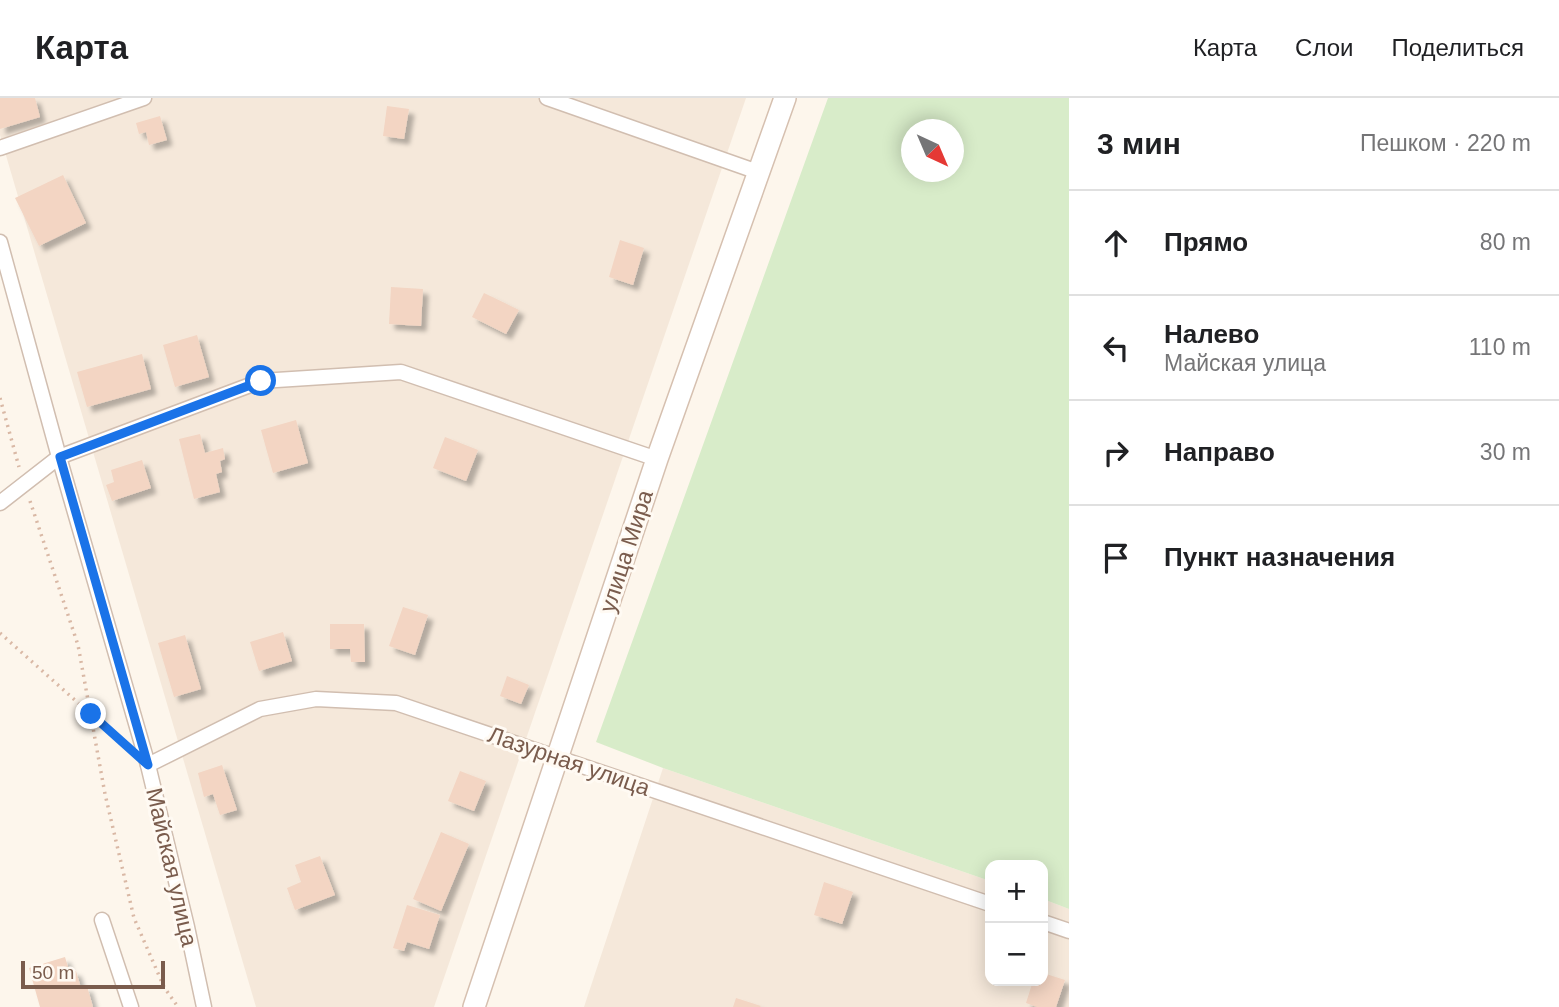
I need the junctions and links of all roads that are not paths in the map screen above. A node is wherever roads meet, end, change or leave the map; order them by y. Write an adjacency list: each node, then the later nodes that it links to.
1 (144, 98): 4 (street)
2 (547, 98): 5 (street)
3 (785, 98): 5 (main road, улица Мира)
4 (0, 148)
5 (758, 173): 8 (main road, улица Мира)
6 (0, 242): 7 (street, Майская улица)
7 (60, 457): 8 (street); 9 (street); 11 (street, Майская улица)
8 (657, 459): 10 (main road, улица Мира)
9 (0, 503)
10 (558, 757): 11 (street, Лазурная улица); 12 (street, Лазурная улица); 18 (main road, улица Мира)
11 (148, 765): 17 (street, Майская улица)
12 (985, 902)
13 (102, 920): 16 (street)
14 (1046, 923): 15 (street)
15 (1069, 931)
16 (131, 1007)
17 (204, 1007)
18 (474, 1007)

